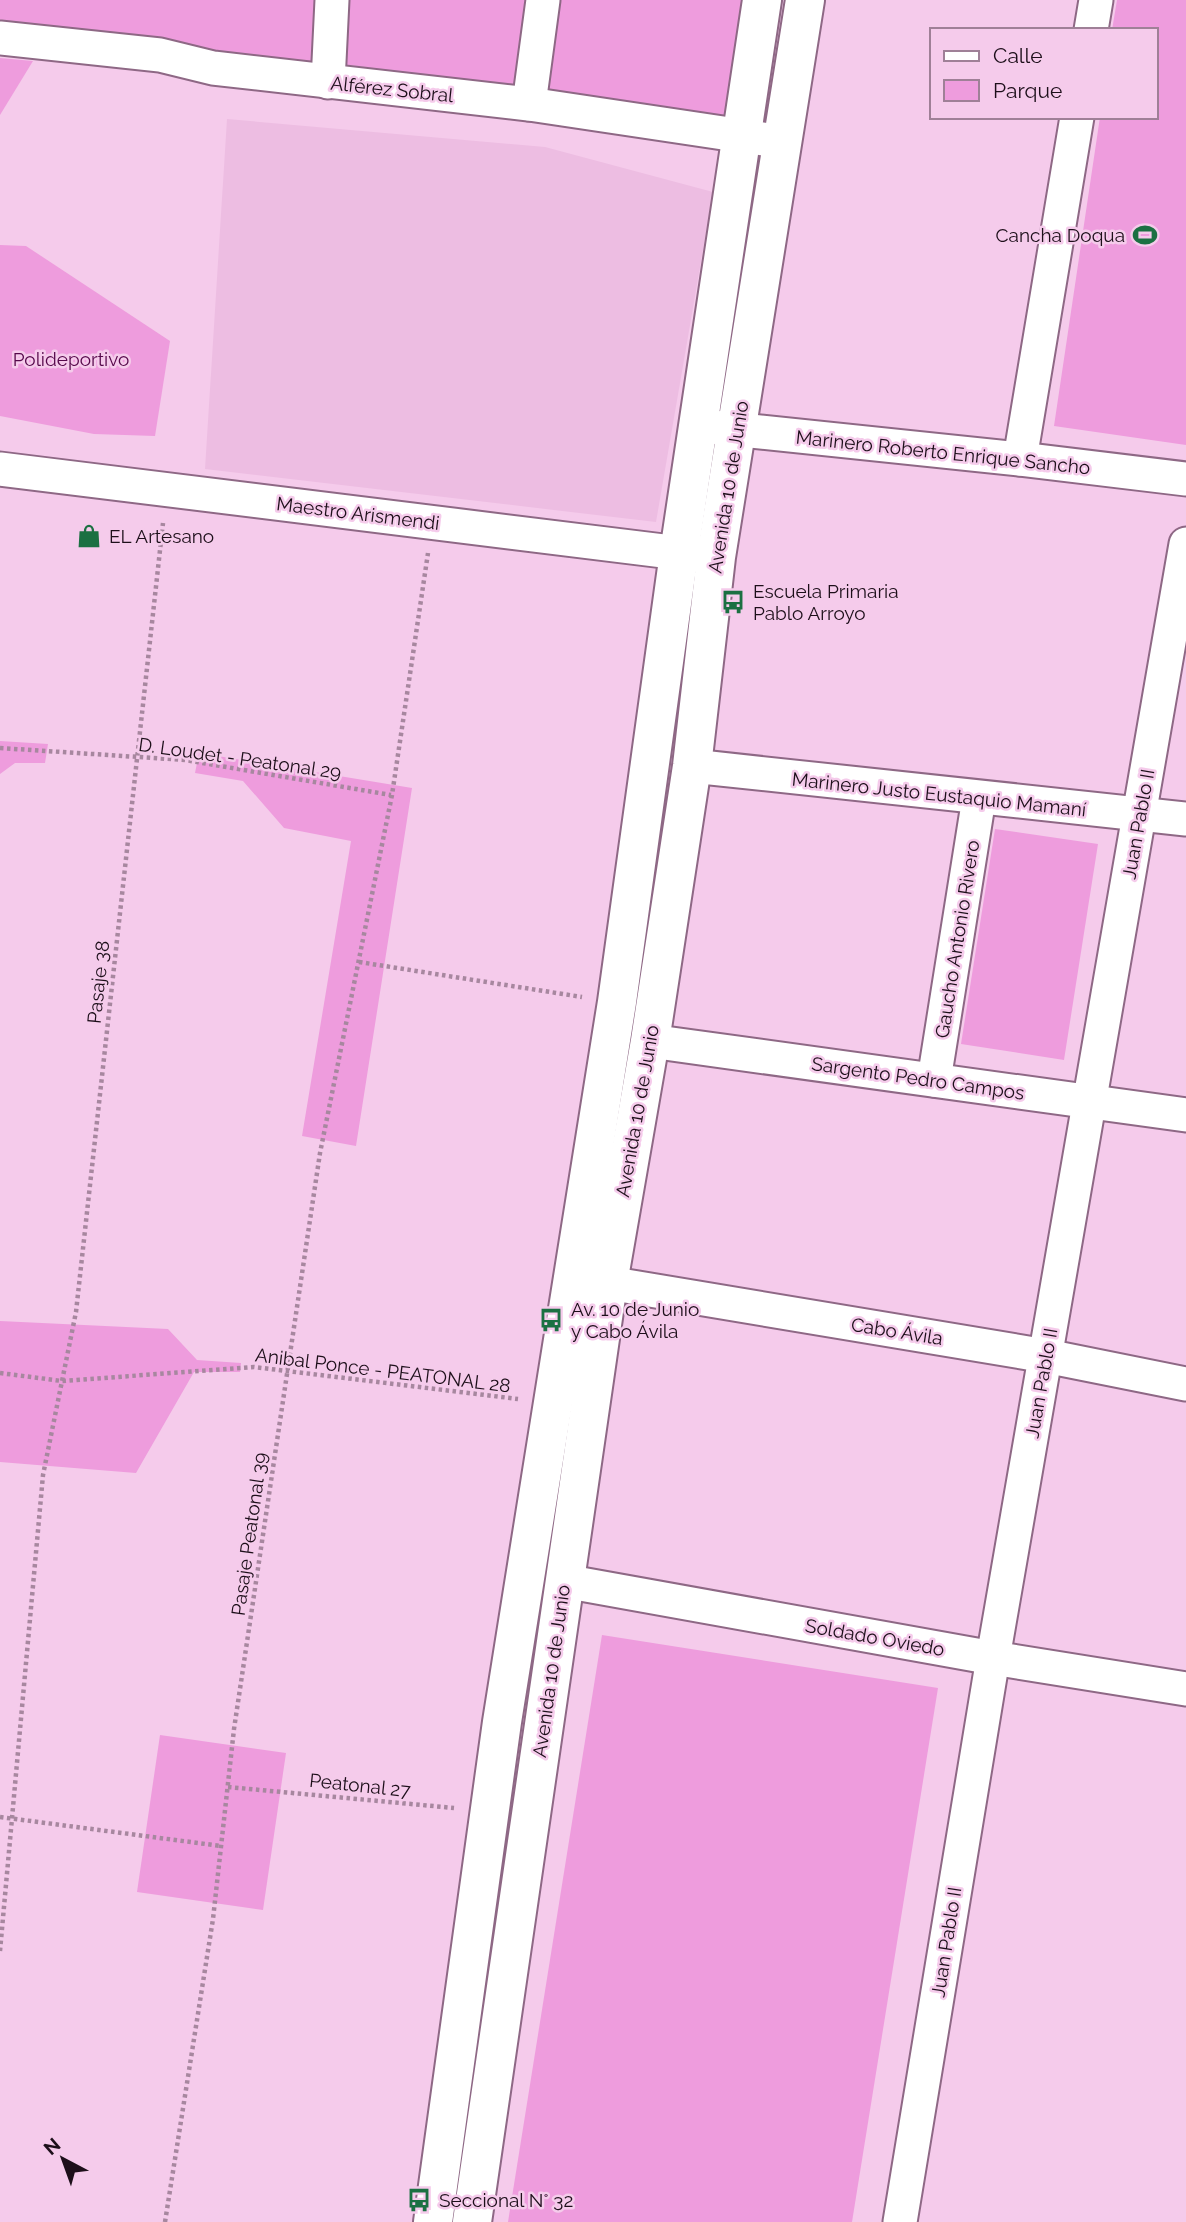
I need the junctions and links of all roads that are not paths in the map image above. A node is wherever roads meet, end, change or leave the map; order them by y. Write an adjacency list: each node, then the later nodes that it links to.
1 (332, 0): 8 (street)
2 (543, 0): 9 (street)
3 (762, 0): 11 (street, Avenida 10 de Junio)
4 (805, 0): 12 (street, Avenida 10 de Junio)
5 (1096, 0): 6 (street)
6 (1091, 28)
7 (0, 38): 8 (street, Alférez Sobral)
8 (328, 82): 9 (street, Alférez Sobral)
9 (529, 104): 11 (street, Alférez Sobral)
10 (1077, 119): 15 (street)
11 (742, 135): 12 (street, Alférez Sobral); 13 (street, Avenida 10 de Junio)
12 (783, 142): 14 (street, Avenida 10 de Junio)
13 (699, 426): 14 (street, Marinero Roberto Enrique Sancho); 19 (street, Avenida 10 de Junio)
14 (736, 430): 15 (street, Marinero Roberto Enrique Sancho); 20 (street, Avenida 10 de Junio)
15 (1020, 459): 17 (street, Marinero Roberto Enrique Sancho)
16 (0, 469): 19 (street, Maestro Arismendi)
17 (1186, 479)
18 (1186, 544): 23 (street, Juan Pablo II)
19 (679, 553): 20 (street, Maestro Arismendi); 35 (street, Avenida 10 de Junio)
20 (716, 557): 21 (street, Avenida 10 de Junio)
21 (692, 766): 22 (street, Marinero Justo Eustaquio Mamaní); 25 (street, Avenida 10 de Junio)
22 (979, 798): 23 (street, Marinero Justo Eustaquio Mamaní); 26 (street, Gaucho Antonio Rivero)
23 (1139, 816): 24 (street, Marinero Justo Eustaquio Mamaní); 27 (street, Juan Pablo II)
24 (1186, 819)
25 (650, 1041): 26 (street, Sargento Pedro Campos); 29 (street, Avenida 10 de Junio)
26 (934, 1080): 27 (street, Sargento Pedro Campos)
27 (1089, 1102): 28 (street, Sargento Pedro Campos); 30 (street, Juan Pablo II)
28 (1186, 1115)
29 (608, 1283): 30 (street, Cabo Ávila); 32 (street, Avenida 10 de Junio)
30 (1046, 1356): 31 (street, Cabo Ávila); 33 (street, Juan Pablo II)
31 (1186, 1384)
32 (564, 1581): 33 (street, Soldado Oviedo); 36 (street, Avenida 10 de Junio)
33 (993, 1658): 34 (street, Soldado Oviedo); 37 (street, Juan Pablo II)
34 (1186, 1689)
35 (433, 2222)
36 (472, 2222)
37 (900, 2222)

